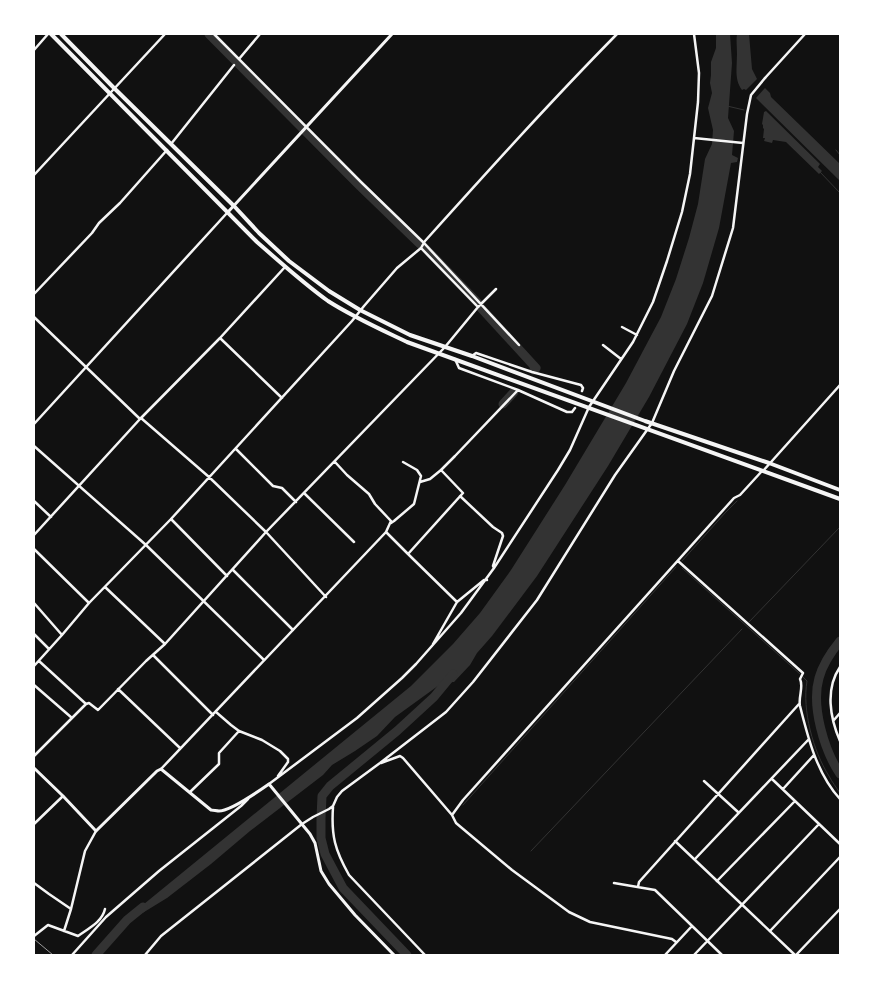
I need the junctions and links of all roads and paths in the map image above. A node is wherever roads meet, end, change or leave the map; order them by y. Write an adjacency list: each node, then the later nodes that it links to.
1 (50, 34): 10 (street); 14 (highway)
2 (62, 34): 13 (highway)
3 (166, 34): 13 (street)
4 (214, 34): 11 (street)
5 (260, 34): 11 (street)
6 (392, 34): 15 (main road)
7 (617, 34): 23 (street)
8 (694, 34): 16 (street)
9 (805, 34): 17 (street)
10 (34, 50)
11 (239, 59): 15 (street)
12 (234, 65): 18 (street)
13 (114, 88): 14 (street); 18 (highway)
14 (110, 93): 19 (highway); 20 (street)
15 (306, 128): 21 (main road); 23 (street)
16 (694, 138): 17 (street); 34 (street)
17 (742, 143): 53 (street)
18 (171, 144): 21 (highway)
19 (167, 150): 22 (highway); 27 (street)
20 (34, 175)
21 (234, 206): 22 (main road); 30 (highway)
22 (228, 212): 25 (highway); 43 (street)
23 (424, 243): 24 (street); 28 (street)
24 (421, 248): 29 (street); 30 (street)
25 (285, 267): 31 (highway); 35 (street)
26 (496, 289): 28 (street)
27 (34, 294)
28 (482, 304): 29 (street); 36 (street)
29 (478, 307): 38 (street)
30 (360, 310): 31 (street); 38 (highway)
31 (355, 316): 39 (highway); 47 (street)
32 (34, 317): 43 (street)
33 (622, 327): 34 (street)
34 (637, 334): 42 (street)
35 (220, 338): 47 (street); 51 (street)
36 (519, 345)
37 (603, 345): 42 (street)
38 (445, 348): 39 (street); 40 (highway)
39 (439, 354): 41 (highway); 57 (street)
40 (472, 356): 46 (street); 48 (highway)
41 (455, 359): 45 (street); 49 (highway)
42 (621, 360): 48 (street)
43 (86, 367): 51 (street); 52 (street)
44 (840, 385): 59 (street)
45 (518, 390): 50 (street); 60 (street)
46 (582, 391)
47 (282, 398): 56 (street)
48 (593, 402): 49 (street); 53 (highway)
49 (589, 407): 54 (highway); 82 (street)
50 (575, 408)
51 (140, 419): 62 (street); 64 (street)
52 (34, 424)
53 (652, 424): 54 (street); 59 (highway)
54 (648, 429): 61 (highway); 118 (street)
55 (34, 446): 64 (street)
56 (235, 448): 62 (street); 70 (street)
57 (334, 462): 66 (street); 73 (street)
58 (403, 462): 63 (street)
59 (770, 463): 61 (street); 65 (highway)
60 (441, 470): 63 (street); 67 (street)
61 (762, 471): 68 (highway); 81 (street)
62 (209, 477): 72 (street); 74 (street)
63 (420, 482): 73 (street)
64 (79, 486): 71 (street); 78 (street)
65 (840, 490)
66 (304, 493): 70 (street); 77 (street)
67 (460, 496): 80 (street); 82 (street)
68 (840, 498)
69 (34, 501): 71 (street)
70 (296, 502): 74 (street)
71 (51, 517): 76 (street)
72 (171, 520): 78 (street); 84 (street)
73 (390, 524): 75 (street)
74 (266, 532): 83 (street); 87 (street)
75 (386, 532): 80 (street); 87 (street)
76 (34, 535)
77 (354, 542)
78 (146, 546): 86 (street); 88 (street)
79 (34, 549): 91 (street)
80 (408, 554): 89 (street)
81 (678, 561): 106 (street); 134 (street)
82 (494, 568): 85 (street)
83 (233, 570): 84 (street); 92 (street)
84 (227, 576): 88 (street)
85 (486, 580): 89 (street); 96 (street)
86 (105, 586): 91 (street); 95 (street)
87 (326, 597): 92 (street)
88 (204, 601): 95 (street); 99 (street)
89 (457, 602): 96 (street)
90 (34, 603): 94 (street)
91 (89, 603): 94 (street)
92 (293, 630): 99 (street)
93 (34, 634): 97 (street)
94 (62, 635): 97 (street)
95 (165, 644): 98 (street)
96 (433, 645): 121 (street)
97 (49, 649): 100 (street)
98 (153, 655): 104 (street); 109 (street)
99 (264, 660): 107 (street)
100 (39, 661): 101 (street); 105 (street)
101 (34, 664)
102 (840, 667): 111 (street)
103 (34, 684): 110 (street)
104 (118, 689): 105 (street); 115 (street)
105 (86, 704): 110 (street)
106 (799, 704): 113 (street); 127 (street)
107 (216, 712): 109 (street); 112 (street)
108 (840, 713): 111 (street)
109 (213, 715): 115 (street)
110 (72, 718): 117 (street)
111 (834, 720): 114 (street)
112 (239, 731): 121 (street); 126 (street)
113 (809, 739): 116 (street); 122 (street)
114 (840, 741)
115 (180, 748): 120 (street)
116 (814, 755): 125 (street); 130 (street)
117 (34, 756)
118 (380, 763): 132 (street); 134 (street)
119 (34, 768): 128 (main road)
120 (161, 769): 126 (main road); 138 (main road)
121 (276, 778): 124 (street)
122 (772, 778): 125 (street); 133 (street)
123 (704, 781): 127 (street)
124 (270, 785): 129 (main road); 135 (main road)
125 (782, 789): 131 (street)
126 (190, 792): 129 (main road)
127 (718, 794): 133 (street); 139 (street)
128 (63, 796): 136 (street); 138 (main road)
129 (248, 798): 157 (street)
130 (840, 799)
131 (795, 801): 137 (street); 143 (street)
132 (333, 806): 135 (street); 160 (street)
133 (738, 812): 142 (street)
134 (452, 815): 156 (street)
135 (300, 823): 158 (street); 159 (main road)
136 (34, 824)
137 (819, 824): 140 (street); 147 (street)
138 (96, 832): 148 (street)
139 (675, 841): 142 (street); 146 (street)
140 (840, 844)
141 (840, 857): 153 (street)
142 (695, 859): 143 (street)
143 (717, 881): 147 (street)
144 (34, 883): 148 (street)
145 (614, 883): 146 (street)
146 (638, 887): 151 (street)
147 (742, 905): 153 (street); 155 (street)
148 (71, 909): 152 (street)
149 (104, 909): 152 (street)
150 (840, 909): 164 (street)
151 (692, 926): 155 (street); 156 (street)
152 (64, 931): 154 (street)
153 (770, 931): 164 (street)
154 (34, 936)
155 (708, 941): 162 (street); 163 (street)
156 (676, 942): 161 (street)
157 (72, 955)
158 (145, 955)
159 (394, 955)
160 (425, 955)
161 (665, 955)
162 (694, 955)
163 (722, 955)
164 (796, 955)

